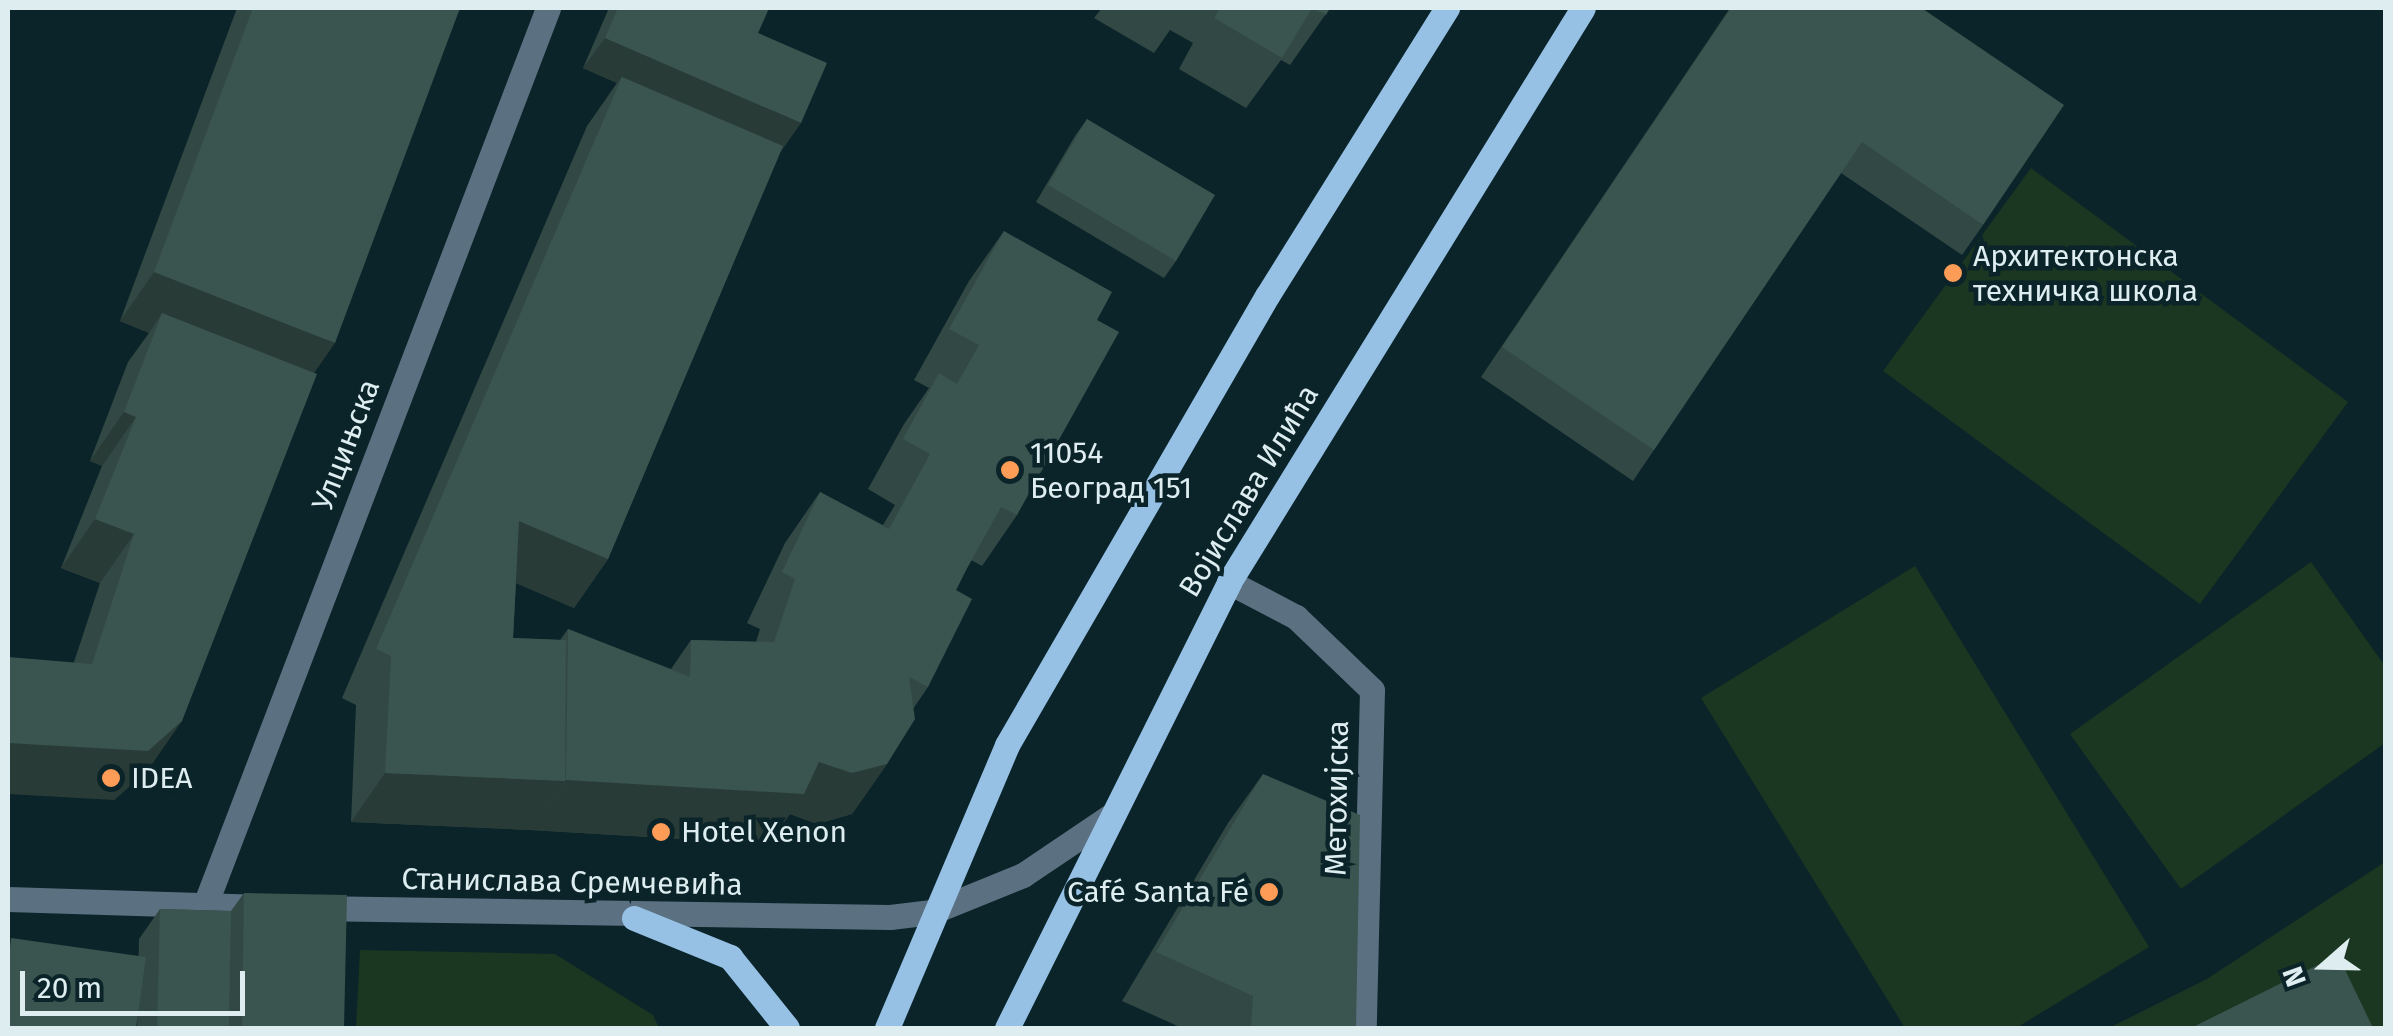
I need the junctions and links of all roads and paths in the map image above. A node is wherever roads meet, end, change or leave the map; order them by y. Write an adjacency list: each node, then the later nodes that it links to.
1 (548, 8): 7 (street, Улцињска)
2 (1447, 8): 8 (main road)
3 (1584, 8): 4 (main road, Војислава Илића)
4 (1229, 582): 5 (main road, Војислава Илића); 13 (street, Метохијска)
5 (1109, 817): 8 (street, Станислава Сремчевића); 12 (main road, Војислава Илића)
6 (8, 899): 7 (street, Станислава Сремчевића)
7 (205, 905): 9 (street, Станислава Сремчевића)
8 (932, 912): 9 (street, Станислава Сремчевића); 11 (main road)
9 (634, 918): 10 (main road)
10 (787, 1028)
11 (886, 1028)
12 (1006, 1028)
13 (1364, 1028)

